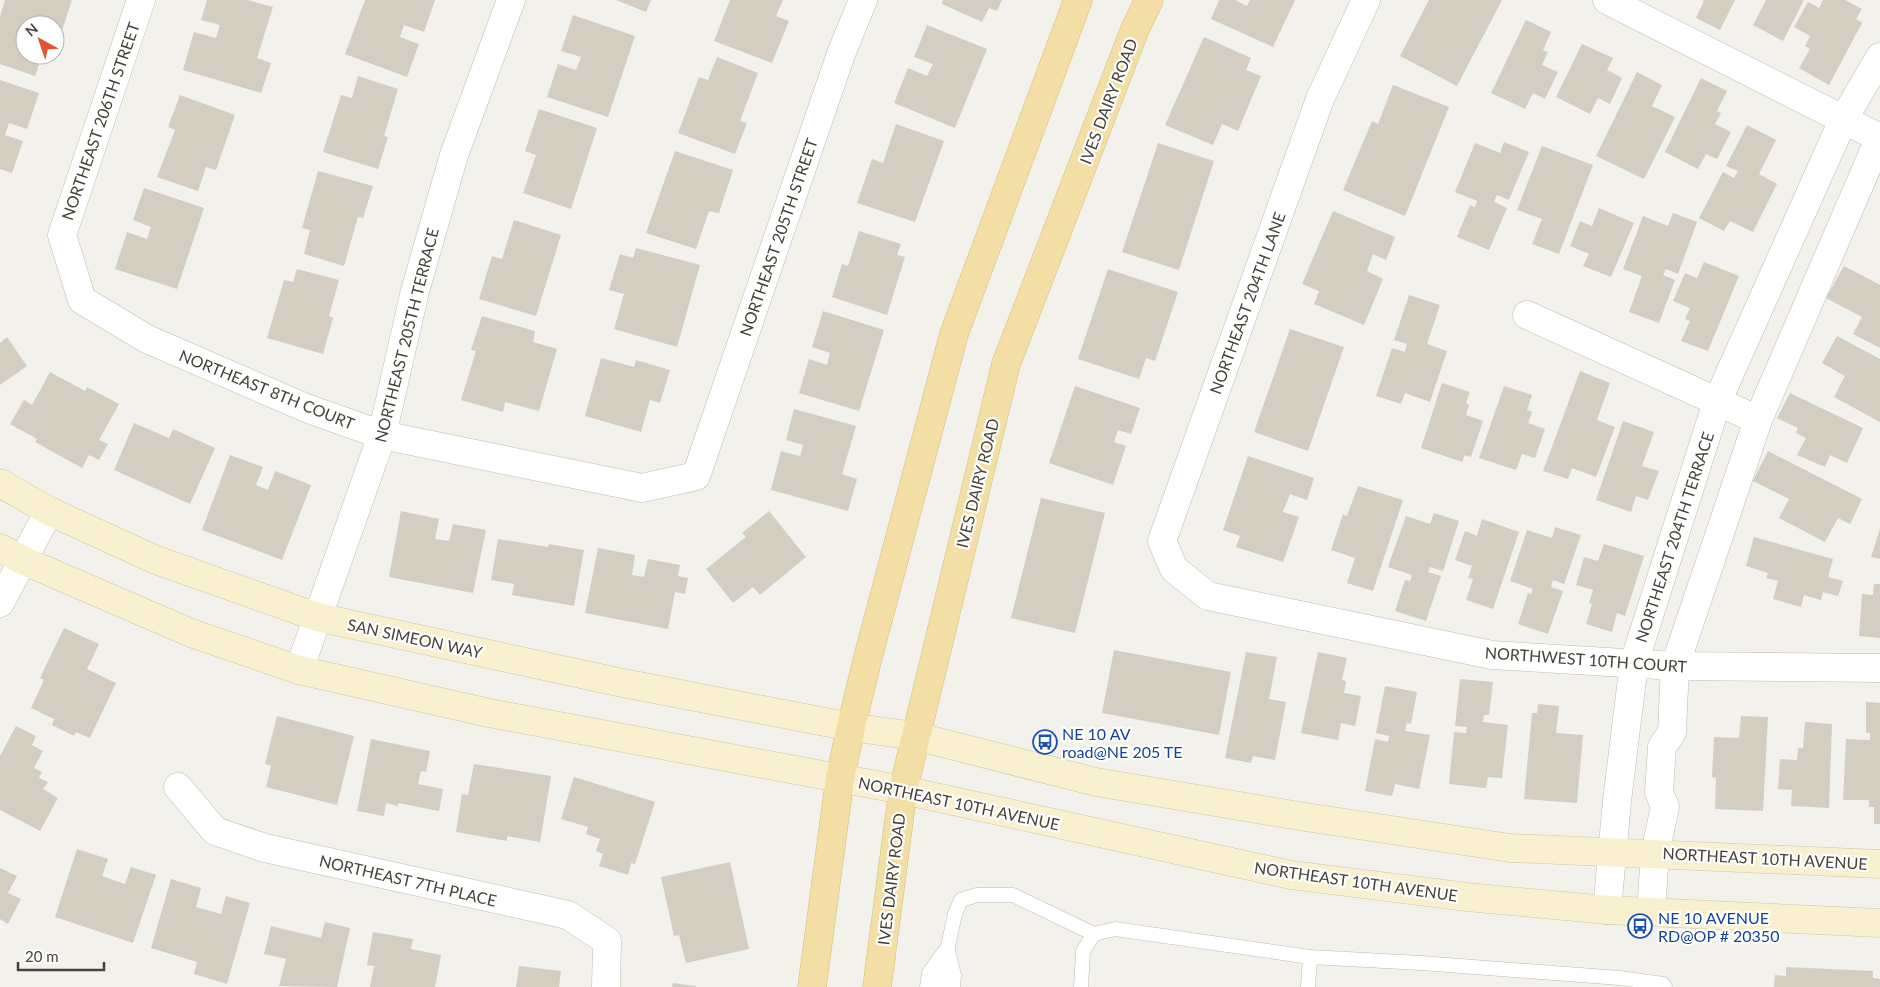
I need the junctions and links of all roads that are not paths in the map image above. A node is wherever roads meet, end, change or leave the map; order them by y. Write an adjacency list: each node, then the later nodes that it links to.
1 (140, 0): 11 (street, NORTHEAST 206TH STREET)
2 (511, 0): 15 (street, NORTHEAST 205TH TERRACE)
3 (863, 0): 16 (street, NORTHEAST 205TH STREET)
4 (1078, 0): 27 (main road)
5 (1149, 0): 28 (main road, IVES DAIRY ROAD)
6 (1366, 0): 20 (street, NORTHEAST 204TH LANE)
7 (1607, 0): 9 (street)
8 (1880, 57): 9 (street, NORTHEAST 204TH TERRACE)
9 (1844, 120): 10 (street); 13 (street, NORTHEAST 204TH TERRACE)
10 (1880, 138): 14 (street)
11 (82, 300): 15 (street, NORTHEAST 8TH COURT)
12 (1527, 315): 13 (street)
13 (1718, 402): 14 (street); 23 (street, NORTHEAST 204TH TERRACE)
14 (1758, 420): 24 (street)
15 (382, 435): 16 (street, NORTHEAST 8TH COURT); 22 (street, NORTHEAST 205TH TERRACE)
16 (696, 476)
17 (0, 483): 18 (street, SAN SIMEON WAY)
18 (48, 511): 19 (street); 22 (street, SAN SIMEON WAY)
19 (11, 554): 21 (street); 26 (street)
20 (1208, 596): 23 (street, NORTHWEST 10TH COURT)
21 (0, 603)
22 (316, 617): 26 (street, NORTHEAST 205TH TERRACE); 27 (street, SAN SIMEON WAY)
23 (1634, 663): 24 (street, NORTHWEST 10TH COURT); 32 (street, NORTHEAST 204TH TERRACE)
24 (1675, 666): 25 (street, NORTHWEST 10TH COURT); 33 (street)
25 (1880, 668)
26 (299, 670): 29 (street)
27 (851, 727): 28 (street, NORTHEAST 10TH AVENUE); 29 (main road)
28 (915, 736): 31 (main road, IVES DAIRY ROAD); 32 (street, NORTHEAST 10TH AVENUE)
29 (840, 778): 31 (street, NORTHEAST 10TH AVENUE); 42 (main road)
30 (178, 787): 41 (street, NORTHEAST 7TH PLACE)
31 (902, 790): 35 (street, NORTHEAST 10TH AVENUE); 43 (main road, IVES DAIRY ROAD)
32 (1613, 852): 33 (street, NORTHEAST 10TH AVENUE); 35 (street, NORTHEAST 204TH TERRACE)
33 (1655, 853): 34 (street, NORTHEAST 10TH AVENUE); 36 (street)
34 (1880, 864)
35 (1607, 910): 36 (street, NORTHEAST 10TH AVENUE)
36 (1651, 912): 37 (street, NORTHEAST 10TH AVENUE)
37 (1880, 923)
38 (1094, 934): 39 (lane); 40 (lane); 47 (lane)
39 (947, 948): 44 (lane); 45 (lane); 46 (lane)
40 (1310, 957): 48 (lane); 49 (lane)
41 (606, 987)
42 (812, 987)
43 (878, 987)
44 (926, 987)
45 (939, 987)
46 (952, 987)
47 (1081, 987)
48 (1308, 987)
49 (1665, 987)

